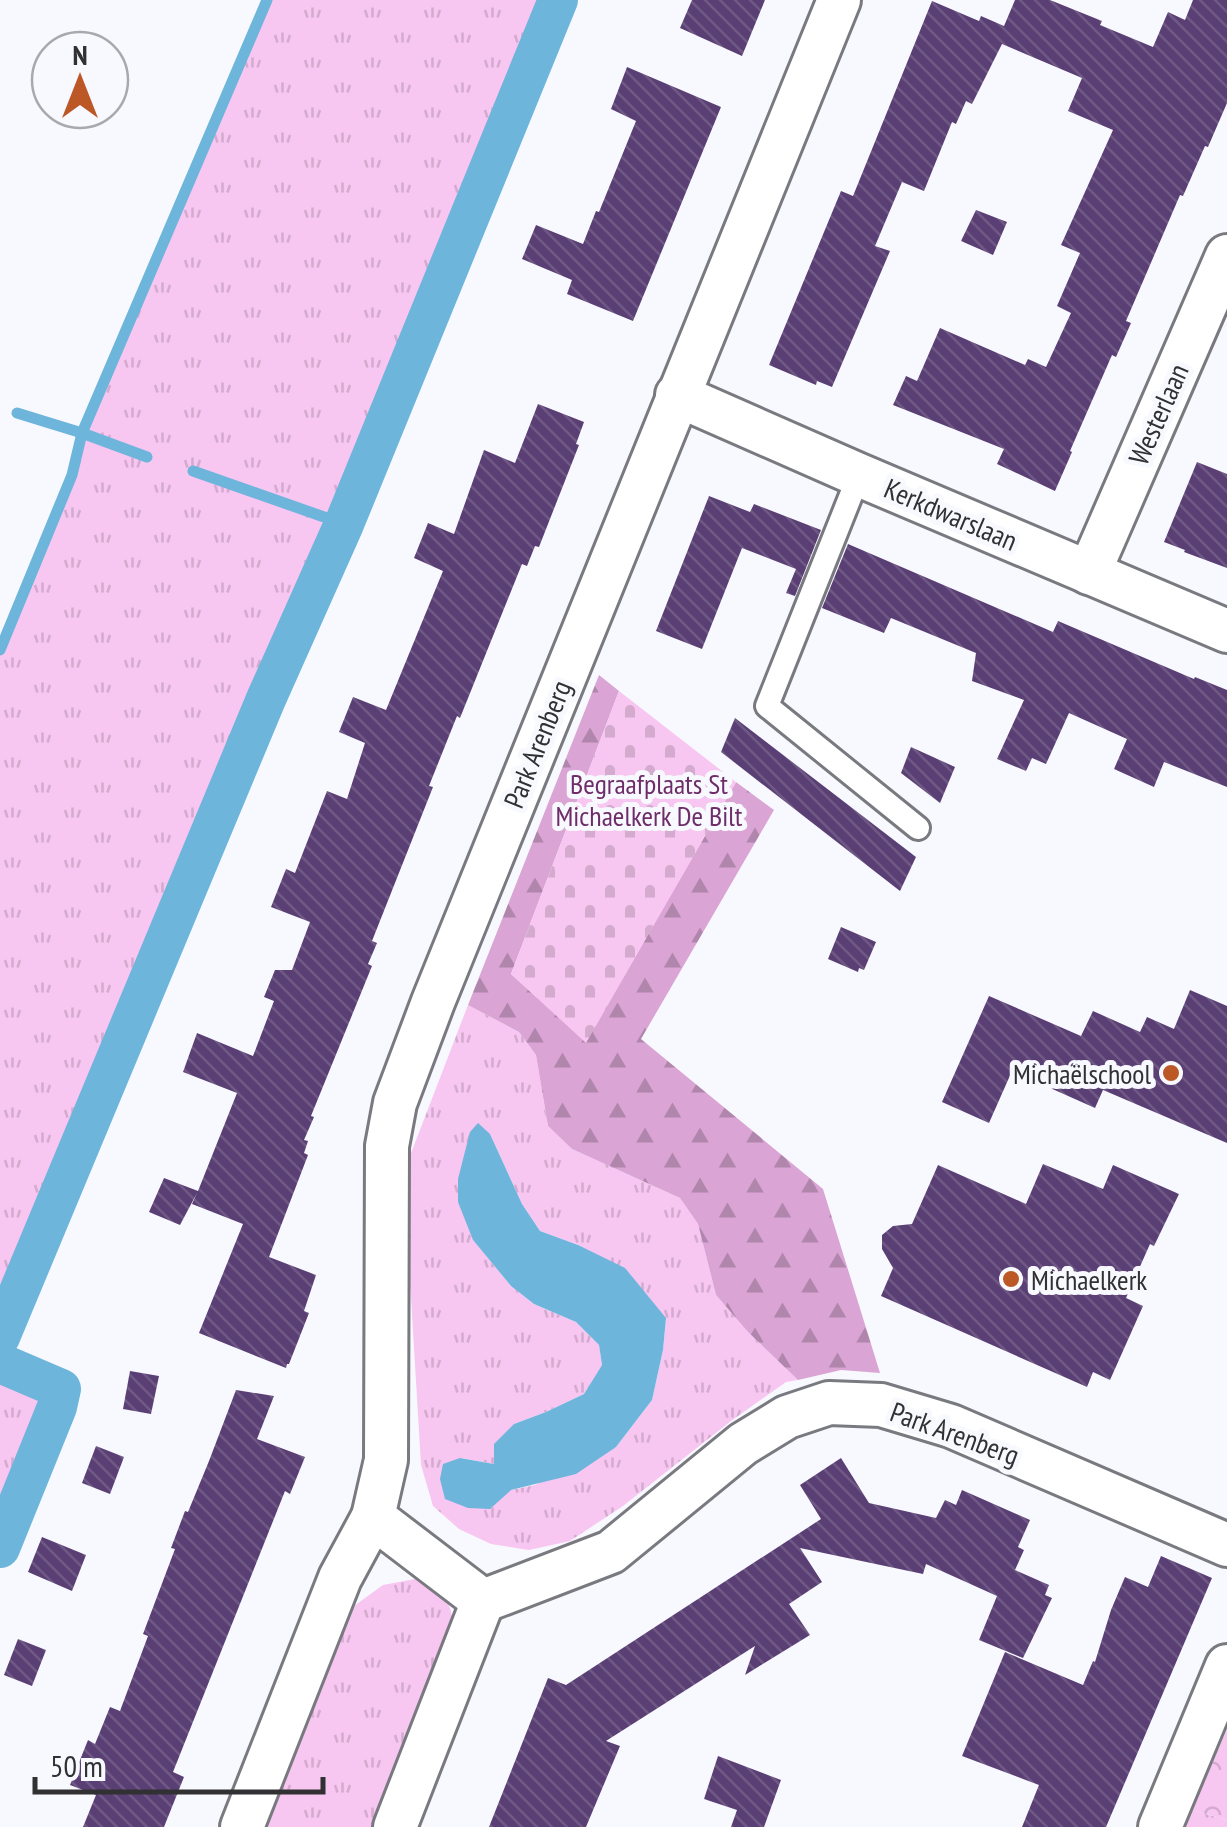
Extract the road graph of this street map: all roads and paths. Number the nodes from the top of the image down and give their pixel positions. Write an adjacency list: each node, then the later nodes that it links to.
1 (839, 0): 3 (street, Park Arenberg)
2 (1227, 256): 5 (street, Westerlaan)
3 (677, 395): 4 (street, Kerkdwarslaan); 8 (street, Park Arenberg)
4 (859, 475): 5 (street, Kerkdwarslaan); 7 (lane)
5 (1089, 572): 6 (street, Kerkdwarslaan)
6 (1227, 630)
7 (918, 828)
8 (374, 1517): 10 (street); 12 (street, Park Arenberg)
9 (1227, 1546): 10 (street, Park Arenberg)
10 (483, 1601): 13 (street)
11 (1227, 1666): 14 (street)
12 (242, 1827)
13 (394, 1827)
14 (1160, 1827)

